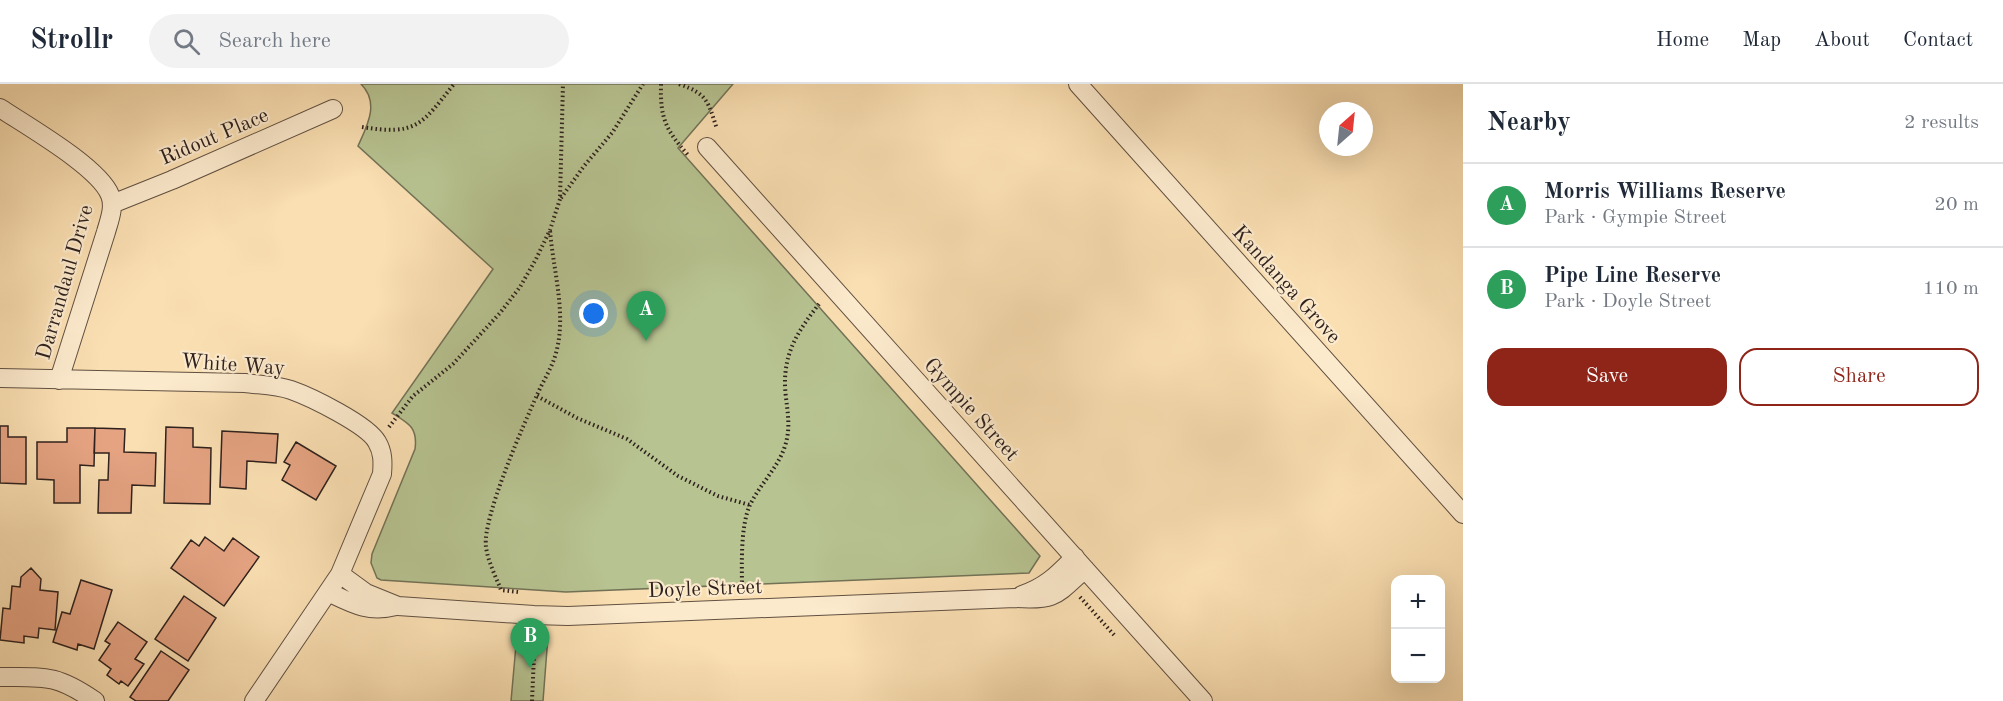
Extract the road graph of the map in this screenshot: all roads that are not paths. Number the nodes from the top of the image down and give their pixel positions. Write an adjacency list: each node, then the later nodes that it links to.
1 (1078, 84): 8 (street, Kandanga Grove)
2 (0, 108): 5 (street, Darrandaul Drive)
3 (333, 109): 5 (street, Ridout Place)
4 (707, 147): 9 (street, Gympie Street)
5 (112, 204): 7 (street, Darrandaul Drive)
6 (0, 378): 7 (street, White Way)
7 (59, 380): 10 (street, White Way)
8 (1463, 514)
9 (1080, 563): 12 (street, Doyle Street); 16 (street, Gympie Street)
10 (340, 574): 11 (street); 12 (street, Doyle Street)
11 (328, 592): 12 (street, Doyle Street); 15 (street)
12 (398, 606)
13 (0, 677): 14 (street)
14 (95, 701)
15 (254, 701)
16 (1203, 701)

